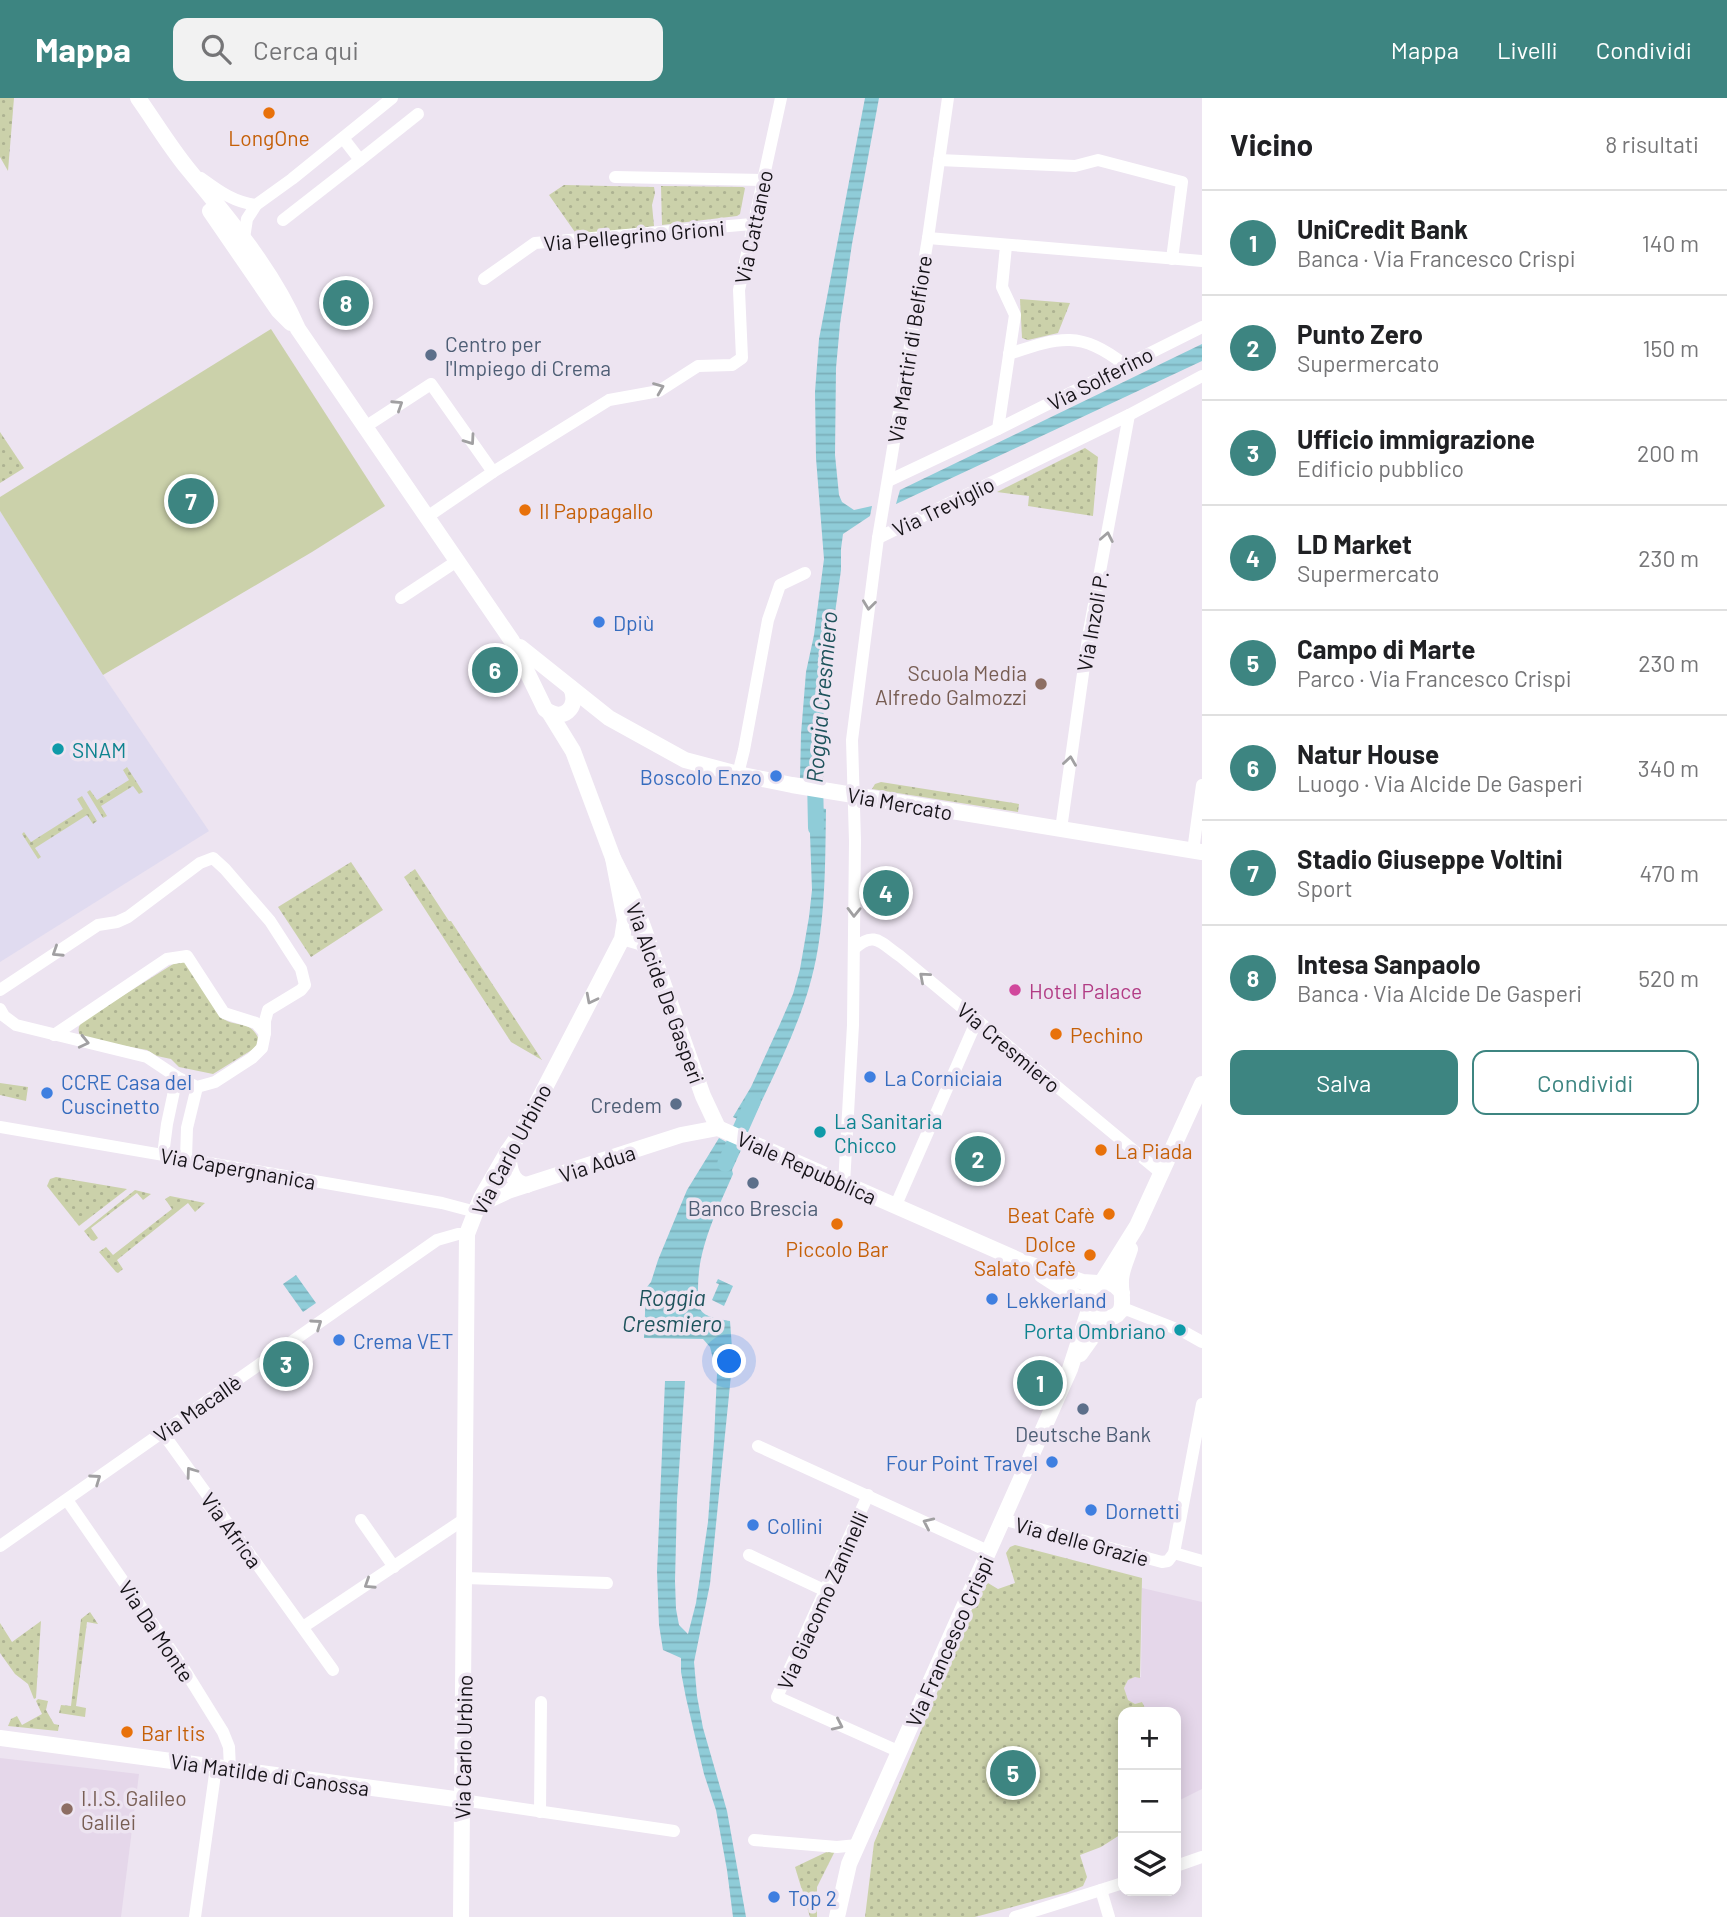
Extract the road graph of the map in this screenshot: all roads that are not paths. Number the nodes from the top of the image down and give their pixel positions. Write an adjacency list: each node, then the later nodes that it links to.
1 (138, 98): 9 (street, Via Alcide De Gasperi)
2 (392, 98): 6 (street)
3 (781, 98): 11 (street, Via Cattaneo)
4 (948, 98): 8 (street, Via Martiri di Belfiore)
5 (418, 114): 7 (street)
6 (343, 138): 7 (street); 12 (street)
7 (360, 160): 13 (street)
8 (939, 160): 16 (street, Via Martiri di Belfiore); 18 (street)
9 (187, 168): 12 (street); 15 (street, Via Alcide De Gasperi); 22 (street, Via Alcide De Gasperi)
10 (615, 177): 11 (street)
11 (763, 180): 14 (street, Via Cattaneo)
12 (256, 205): 15 (street)
13 (283, 220)
14 (752, 224): 20 (street, Via Pellegrino Grioni); 29 (street, Via Cattaneo, one-way to 14)
15 (244, 238): 22 (street, Via Alcide De Gasperi)
16 (928, 238): 17 (street); 30 (street, Via Martiri di Belfiore)
17 (1006, 246): 18 (street); 23 (street)
18 (1172, 259): 19 (street)
19 (1202, 261)
20 (484, 279)
21 (1202, 327): 24 (street, Via Solferino)
22 (298, 329): 27 (street, Via Alcide De Gasperi)
23 (1009, 354): 24 (street); 28 (street)
24 (1125, 365): 28 (street, Via Solferino)
25 (1201, 379): 26 (street, Via Treviglio)
26 (1129, 415): 32 (street, Via Treviglio); 45 (street, Via Inzoli P., one-way to 26)
27 (365, 427): 29 (street, one-way to 29); 31 (street, Via Alcide De Gasperi)
28 (998, 429): 30 (street, Via Solferino)
29 (493, 472): 31 (street)
30 (888, 481): 32 (street, Via Martiri di Belfiore)
31 (427, 517): 33 (street, Via Alcide De Gasperi)
32 (878, 538): 44 (street, Via Treviglio, one-way to 44)
33 (457, 561): 35 (street); 36 (street, Via Alcide De Gasperi)
34 (805, 573): 42 (street)
35 (401, 598)
36 (512, 641): 37 (street, Via Alcide De Gasperi); 38 (street, Via Alcide De Gasperi)
37 (567, 685): 38 (street); 39 (street); 40 (street, Via Mercato)
38 (545, 705): 39 (street); 41 (street, Via Alcide De Gasperi)
39 (569, 711): 40 (street, Via Mercato); 41 (street, Via Alcide De Gasperi)
40 (609, 718): 42 (street, Via Mercato)
41 (573, 751): 47 (street, Via Alcide De Gasperi)
42 (738, 774): 44 (street, Via Mercato)
43 (1202, 785): 46 (street)
44 (846, 793): 45 (street, Via Mercato); 49 (street, Via Treviglio, one-way to 49)
45 (1061, 829): 46 (street, Via Mercato)
46 (1197, 851)
47 (613, 858): 48 (street, Via Alcide De Gasperi); 50 (street, Via Alcide De Gasperi)
48 (622, 939): 50 (street); 63 (street, Via Carlo Urbino, one-way to 63)
49 (854, 949): 53 (street, Via Cresmiero, one-way to 49); 67 (street, Via Treviglio)
50 (651, 953): 59 (street, Via Alcide De Gasperi)
51 (0, 990): 54 (street, one-way to 51)
52 (0, 1009): 55 (street)
53 (976, 1020): 66 (street, Via Cresmiero); 69 (street, Viale Repubblica)
54 (265, 1034): 55 (street); 58 (street)
55 (54, 1035): 56 (street, one-way to 56)
56 (177, 1077): 58 (street); 64 (street)
57 (1202, 1084): 66 (street)
58 (197, 1087): 65 (street)
59 (703, 1096): 61 (street, Via Alcide De Gasperi); 62 (street)
60 (0, 1127): 64 (street, Via Capergnanica)
61 (718, 1128): 62 (street, Via Adua); 67 (street, Viale Repubblica)
62 (681, 1135): 68 (street, Via Adua)
63 (508, 1151): 68 (street); 70 (street, Via Carlo Urbino)
64 (163, 1154): 65 (street, Via Capergnanica)
65 (186, 1158): 70 (street, Via Capergnanica)
66 (1161, 1173): 71 (street)
67 (844, 1184): 69 (street, Viale Repubblica)
68 (527, 1185): 70 (street, Via Adua)
69 (895, 1207): 73 (street, Viale Repubblica)
70 (477, 1209): 72 (street, Via Carlo Urbino)
71 (1137, 1226): 74 (street); 75 (street)
72 (467, 1234): 82 (street, Via Macallè, one-way to 72); 86 (street, Via Carlo Urbino)
73 (1023, 1262): 74 (street, Viale Repubblica); 76 (street, Viale Repubblica)
74 (1099, 1283): 75 (street); 76 (street)
75 (1122, 1293): 77 (street)
76 (1088, 1307): 78 (street); 80 (street)
77 (1120, 1311): 78 (street); 79 (street)
78 (1105, 1319): 80 (street)
79 (1202, 1342)
80 (1070, 1369): 87 (street, Via Francesco Crispi)
81 (1202, 1404): 91 (street, Via delle Grazie)
82 (162, 1432): 85 (street, Via Macallè, one-way to 82); 98 (street, Via Africa, one-way to 82)
83 (758, 1446): 84 (street)
84 (868, 1495): 90 (street, one-way to 84); 97 (street, Via Giacomo Zaninelli)
85 (67, 1500): 89 (street, Via Macallè); 103 (street, Via Da Monte)
86 (466, 1518): 94 (street); 95 (street, Via Carlo Urbino)
87 (1002, 1519): 90 (street, Via Francesco Crispi); 91 (street, Via delle Grazie)
88 (361, 1520): 94 (street)
89 (0, 1546)
90 (988, 1551): 102 (street, Via Francesco Crispi)
91 (1174, 1553): 93 (street)
92 (749, 1555): 97 (street)
93 (1202, 1561)
94 (394, 1567): 98 (street, one-way to 98)
95 (465, 1578): 96 (street); 104 (street, Via Carlo Urbino)
96 (607, 1583)
97 (826, 1591): 102 (street, Via Giacomo Zaninelli, one-way to 102)
98 (303, 1627): 99 (street, Via Africa)
99 (333, 1670)
100 (541, 1702): 105 (street)
101 (0, 1738): 103 (street, Via Matilde di Canossa)
102 (900, 1752): 108 (street, Via Francesco Crispi)
103 (223, 1768): 104 (street, Via Matilde di Canossa); 113 (street, Via Da Monte)
104 (462, 1800): 105 (street, Via Matilde di Canossa); 114 (street, Via Carlo Urbino)
105 (540, 1812): 106 (street, Via Matilde di Canossa)
106 (674, 1831)
107 (754, 1840): 108 (street)
108 (857, 1845): 115 (street, Via Francesco Crispi)
109 (1202, 1857): 110 (street)
110 (1181, 1864)
111 (1118, 1885): 112 (street)
112 (1101, 1890): 116 (street); 117 (street)
113 (195, 1917)
114 (461, 1917)
115 (837, 1917)
116 (1015, 1917)
117 (1110, 1917)

